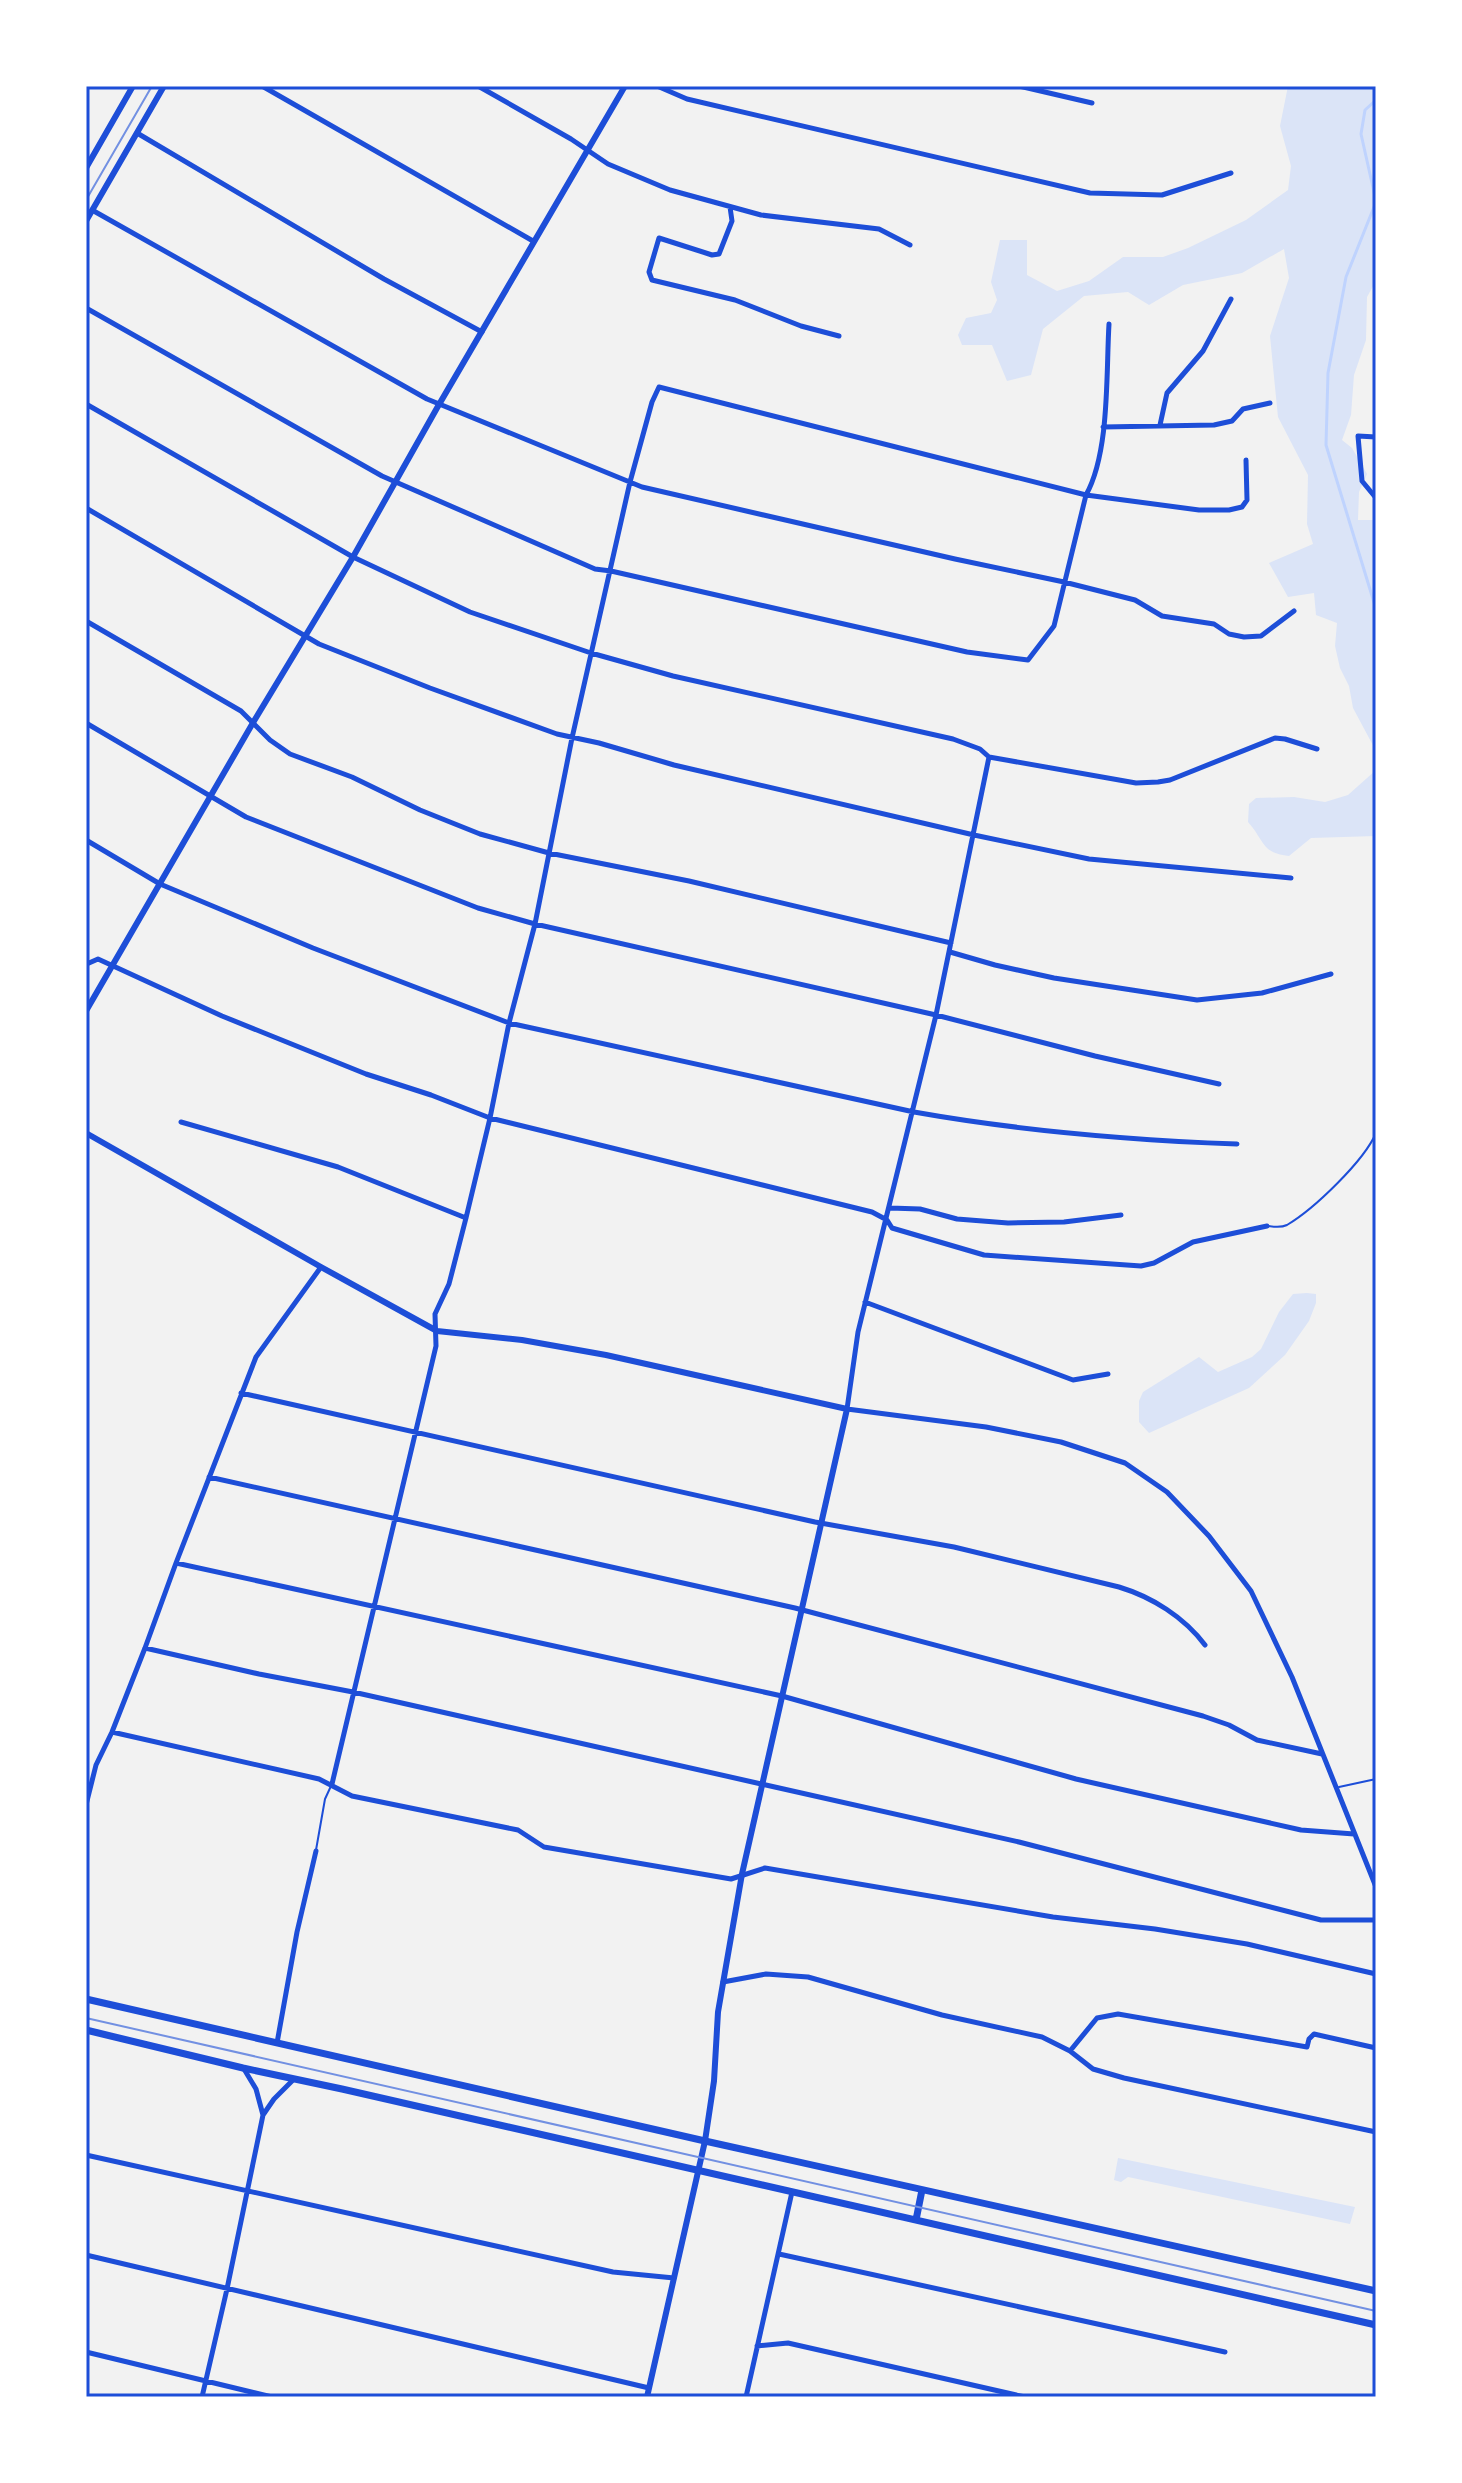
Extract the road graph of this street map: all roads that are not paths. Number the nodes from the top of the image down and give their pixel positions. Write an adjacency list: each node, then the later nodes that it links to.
1 (133, 86): 11 (street)
2 (164, 86): 9 (street)
3 (262, 86): 16 (street)
4 (478, 86): 10 (street)
5 (625, 86): 10 (street)
6 (657, 86): 12 (street)
7 (1019, 86): 8 (street)
8 (1092, 103)
9 (137, 133): 14 (street); 21 (street)
10 (588, 150): 13 (street); 16 (street)
11 (86, 168)
12 (1231, 173)
13 (730, 207): 17 (street); 22 (street)
14 (92, 210): 15 (street); 25 (street)
15 (86, 221)
16 (533, 241): 21 (street)
17 (910, 245)
18 (1231, 299): 26 (street)
19 (86, 308): 31 (street)
20 (1109, 324): 27 (street)
21 (482, 332): 25 (street)
22 (839, 336)
23 (1270, 403): 26 (street)
24 (86, 404): 35 (street)
25 (439, 404): 30 (street); 31 (street)
26 (1160, 425): 27 (street)
27 (1103, 427): 32 (street)
28 (1376, 437): 33 (street)
29 (1246, 460): 32 (street)
30 (630, 482): 32 (street); 36 (street); 37 (street)
31 (395, 483): 35 (street); 36 (street)
32 (1086, 495): 37 (street)
33 (1376, 498)
34 (86, 508): 40 (street)
35 (353, 557): 40 (street); 41 (street)
36 (611, 571): 37 (street); 41 (street)
37 (1064, 582): 38 (street)
38 (1294, 611)
39 (86, 621): 42 (street)
40 (306, 637): 42 (street); 44 (street)
41 (591, 653): 44 (street); 46 (street)
42 (254, 721): 47 (street); 50 (street)
43 (86, 723): 47 (street)
44 (572, 738): 48 (street); 50 (street)
45 (1317, 749): 46 (street)
46 (989, 757): 48 (street)
47 (211, 798): 52 (street); 53 (street)
48 (974, 835): 51 (street); 54 (street)
49 (86, 840): 52 (street)
50 (549, 853): 53 (street); 54 (street)
51 (1291, 878)
52 (160, 884): 57 (street); 61 (street)
53 (535, 924): 60 (street); 61 (street)
54 (951, 943): 55 (street)
55 (950, 952): 58 (street); 60 (street)
56 (86, 961): 57 (street)
57 (113, 967): 59 (street); 64 (street)
58 (1331, 974)
59 (86, 1011)
60 (936, 1015): 62 (street); 63 (street)
61 (509, 1023): 63 (street); 64 (street)
62 (1219, 1084)
63 (914, 1112): 68 (street); 69 (street)
64 (490, 1118): 71 (street); 72 (street)
65 (181, 1122): 71 (street)
66 (86, 1133): 74 (street)
67 (1376, 1133): 73 (lane)
68 (1237, 1144)
69 (890, 1208): 70 (street); 72 (street)
70 (1121, 1215)
71 (466, 1218): 76 (street)
72 (887, 1220): 73 (street); 75 (street)
73 (1267, 1226)
74 (321, 1267): 76 (street); 78 (street)
75 (865, 1302): 77 (street); 79 (street)
76 (437, 1331): 79 (street); 80 (street)
77 (1108, 1374)
78 (241, 1393): 80 (street); 81 (street)
79 (847, 1409): 83 (street); 92 (street)
80 (416, 1432): 82 (street); 83 (street)
81 (209, 1477): 82 (street); 84 (street)
82 (395, 1517): 85 (street); 86 (street)
83 (821, 1521): 86 (street); 87 (street)
84 (176, 1563): 85 (street); 88 (street)
85 (375, 1606): 89 (street); 90 (street)
86 (801, 1611): 90 (street); 92 (street)
87 (1205, 1645)
88 (145, 1648): 89 (street); 91 (street)
89 (353, 1692): 94 (street); 95 (street)
90 (782, 1696): 95 (street); 98 (street)
91 (112, 1732): 94 (street); 97 (street)
92 (1323, 1754): 96 (street)
93 (1376, 1779): 96 (lane)
94 (332, 1784): 99 (lane); 100 (street)
95 (762, 1784): 100 (street); 102 (street)
96 (1338, 1788): 98 (street)
97 (86, 1805)
98 (1354, 1834): 101 (street)
99 (316, 1851): 107 (street)
100 (742, 1874): 103 (street); 104 (street)
101 (1376, 1887)
102 (1376, 1920)
103 (1376, 1974)
104 (723, 1982): 109 (street); 114 (street)
105 (86, 1999): 107 (main road)
106 (86, 2030): 110 (main road)
107 (277, 2043): 114 (main road)
108 (1376, 2048): 109 (street)
109 (1070, 2051): 113 (street)
110 (243, 2068): 111 (main road); 112 (street)
111 (294, 2079): 112 (street); 116 (main road)
112 (263, 2115): 119 (street)
113 (1376, 2132)
114 (705, 2141): 116 (street); 117 (main road)
115 (86, 2155): 119 (street)
116 (699, 2171): 118 (main road); 123 (street)
117 (922, 2190): 120 (main road); 125 (main road)
118 (792, 2192): 120 (main road); 121 (street)
119 (248, 2193): 123 (street); 124 (street)
120 (916, 2220): 126 (main road)
121 (779, 2254): 127 (street); 129 (street)
122 (86, 2255): 124 (street)
123 (674, 2278): 131 (street)
124 (227, 2289): 130 (street); 131 (street)
125 (1376, 2291)
126 (1376, 2325)
127 (757, 2346): 135 (street); 136 (street)
128 (86, 2352): 130 (street)
129 (1225, 2352)
130 (205, 2382): 132 (street); 133 (street)
131 (649, 2388): 134 (street)
132 (202, 2397)
133 (272, 2397)
134 (647, 2397)
135 (746, 2397)
136 (1025, 2397)

